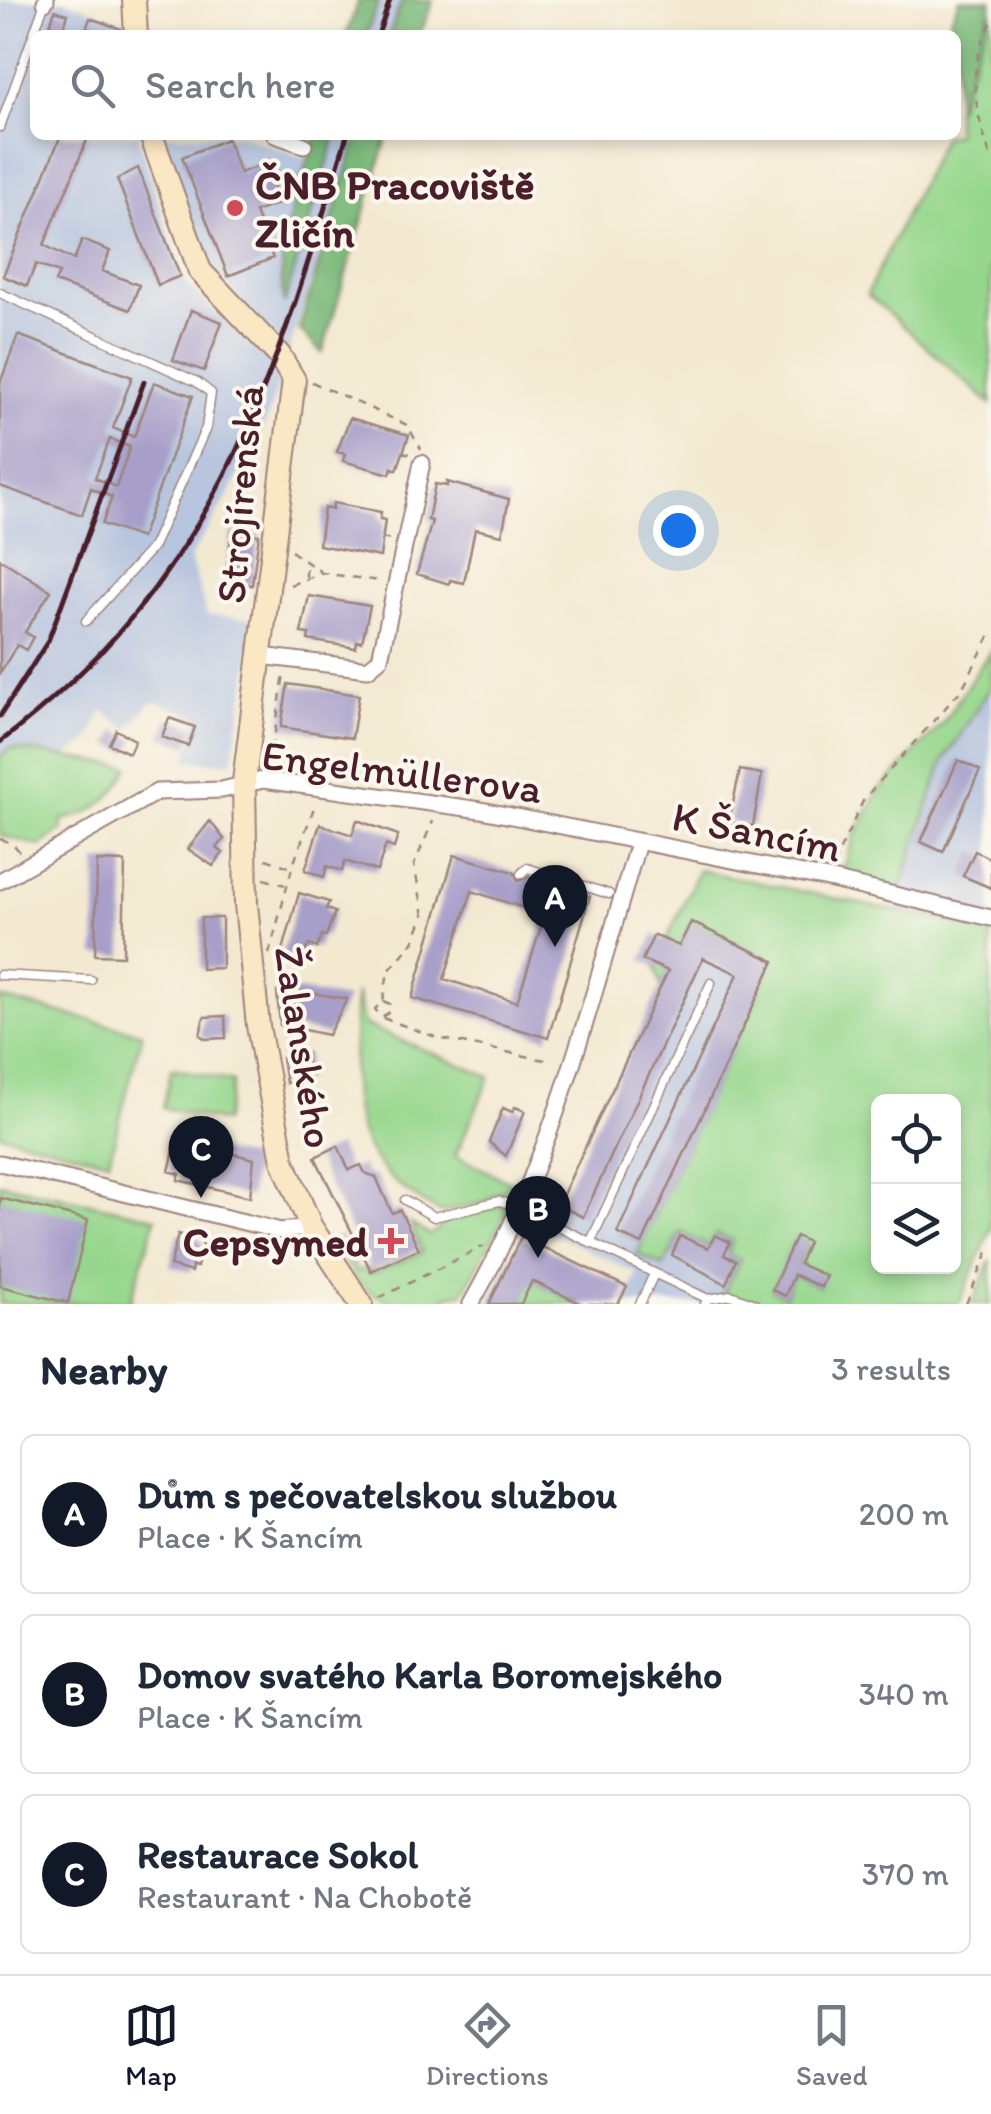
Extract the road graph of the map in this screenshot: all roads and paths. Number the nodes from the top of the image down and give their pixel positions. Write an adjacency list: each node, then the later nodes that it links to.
1 (134, 0): 5 (street)
2 (46, 1): 4 (lane)
3 (991, 23): 13 (path)
4 (36, 30)
5 (136, 30)
6 (30, 45): 8 (lane)
7 (0, 97): 8 (lane)
8 (10, 101): 9 (lane)
9 (0, 127)
10 (152, 140): 25 (street, Strojírenská)
11 (291, 140): 12 (street)
12 (304, 144)
13 (991, 158)
14 (0, 293): 23 (lane)
15 (316, 382): 16 (path)
16 (422, 457): 21 (street)
17 (285, 548): 18 (path)
18 (306, 560): 19 (path); 20 (path)
19 (322, 573): 20 (path); 21 (path)
20 (304, 579): 22 (path)
21 (395, 584): 25 (street)
22 (280, 586)
23 (86, 621)
24 (991, 633): 37 (path)
25 (261, 656): 27 (street, Strojírenská)
26 (285, 665): 27 (path)
27 (254, 777): 31 (street, Engelmüllerova); 33 (street, Engelmüllerova); 52 (street, Žalanského)
28 (318, 796): 34 (path)
29 (433, 821): 46 (path)
30 (0, 839): 33 (path)
31 (638, 843): 37 (street, K Šancím); 51 (street, K Šancím)
32 (255, 856): 34 (path)
33 (33, 862): 38 (street, Engelmüllerova)
34 (292, 868): 39 (path)
35 (521, 874): 40 (lane)
36 (256, 876): 39 (path)
37 (828, 878): 41 (street, K Šancím)
38 (0, 881)
39 (286, 886): 42 (path)
40 (609, 894)
41 (991, 918)
42 (259, 953)
43 (0, 975): 44 (lane)
44 (90, 980)
45 (711, 983): 54 (lane)
46 (383, 1001): 47 (path); 47 (path)
47 (381, 1017): 48 (path)
48 (550, 1061)
49 (0, 1163): 52 (street)
50 (406, 1200): 51 (lane)
51 (522, 1210): 54 (lane); 59 (street, K Šancím)
52 (311, 1227): 58 (street, Žalanského)
53 (494, 1241): 58 (path)
54 (590, 1243): 56 (lane)
55 (991, 1245): 62 (path)
56 (654, 1274): 57 (lane); 60 (lane)
57 (706, 1301): 61 (lane)
58 (368, 1302)
59 (471, 1304)
60 (640, 1304)
61 (755, 1304)
62 (966, 1304)

